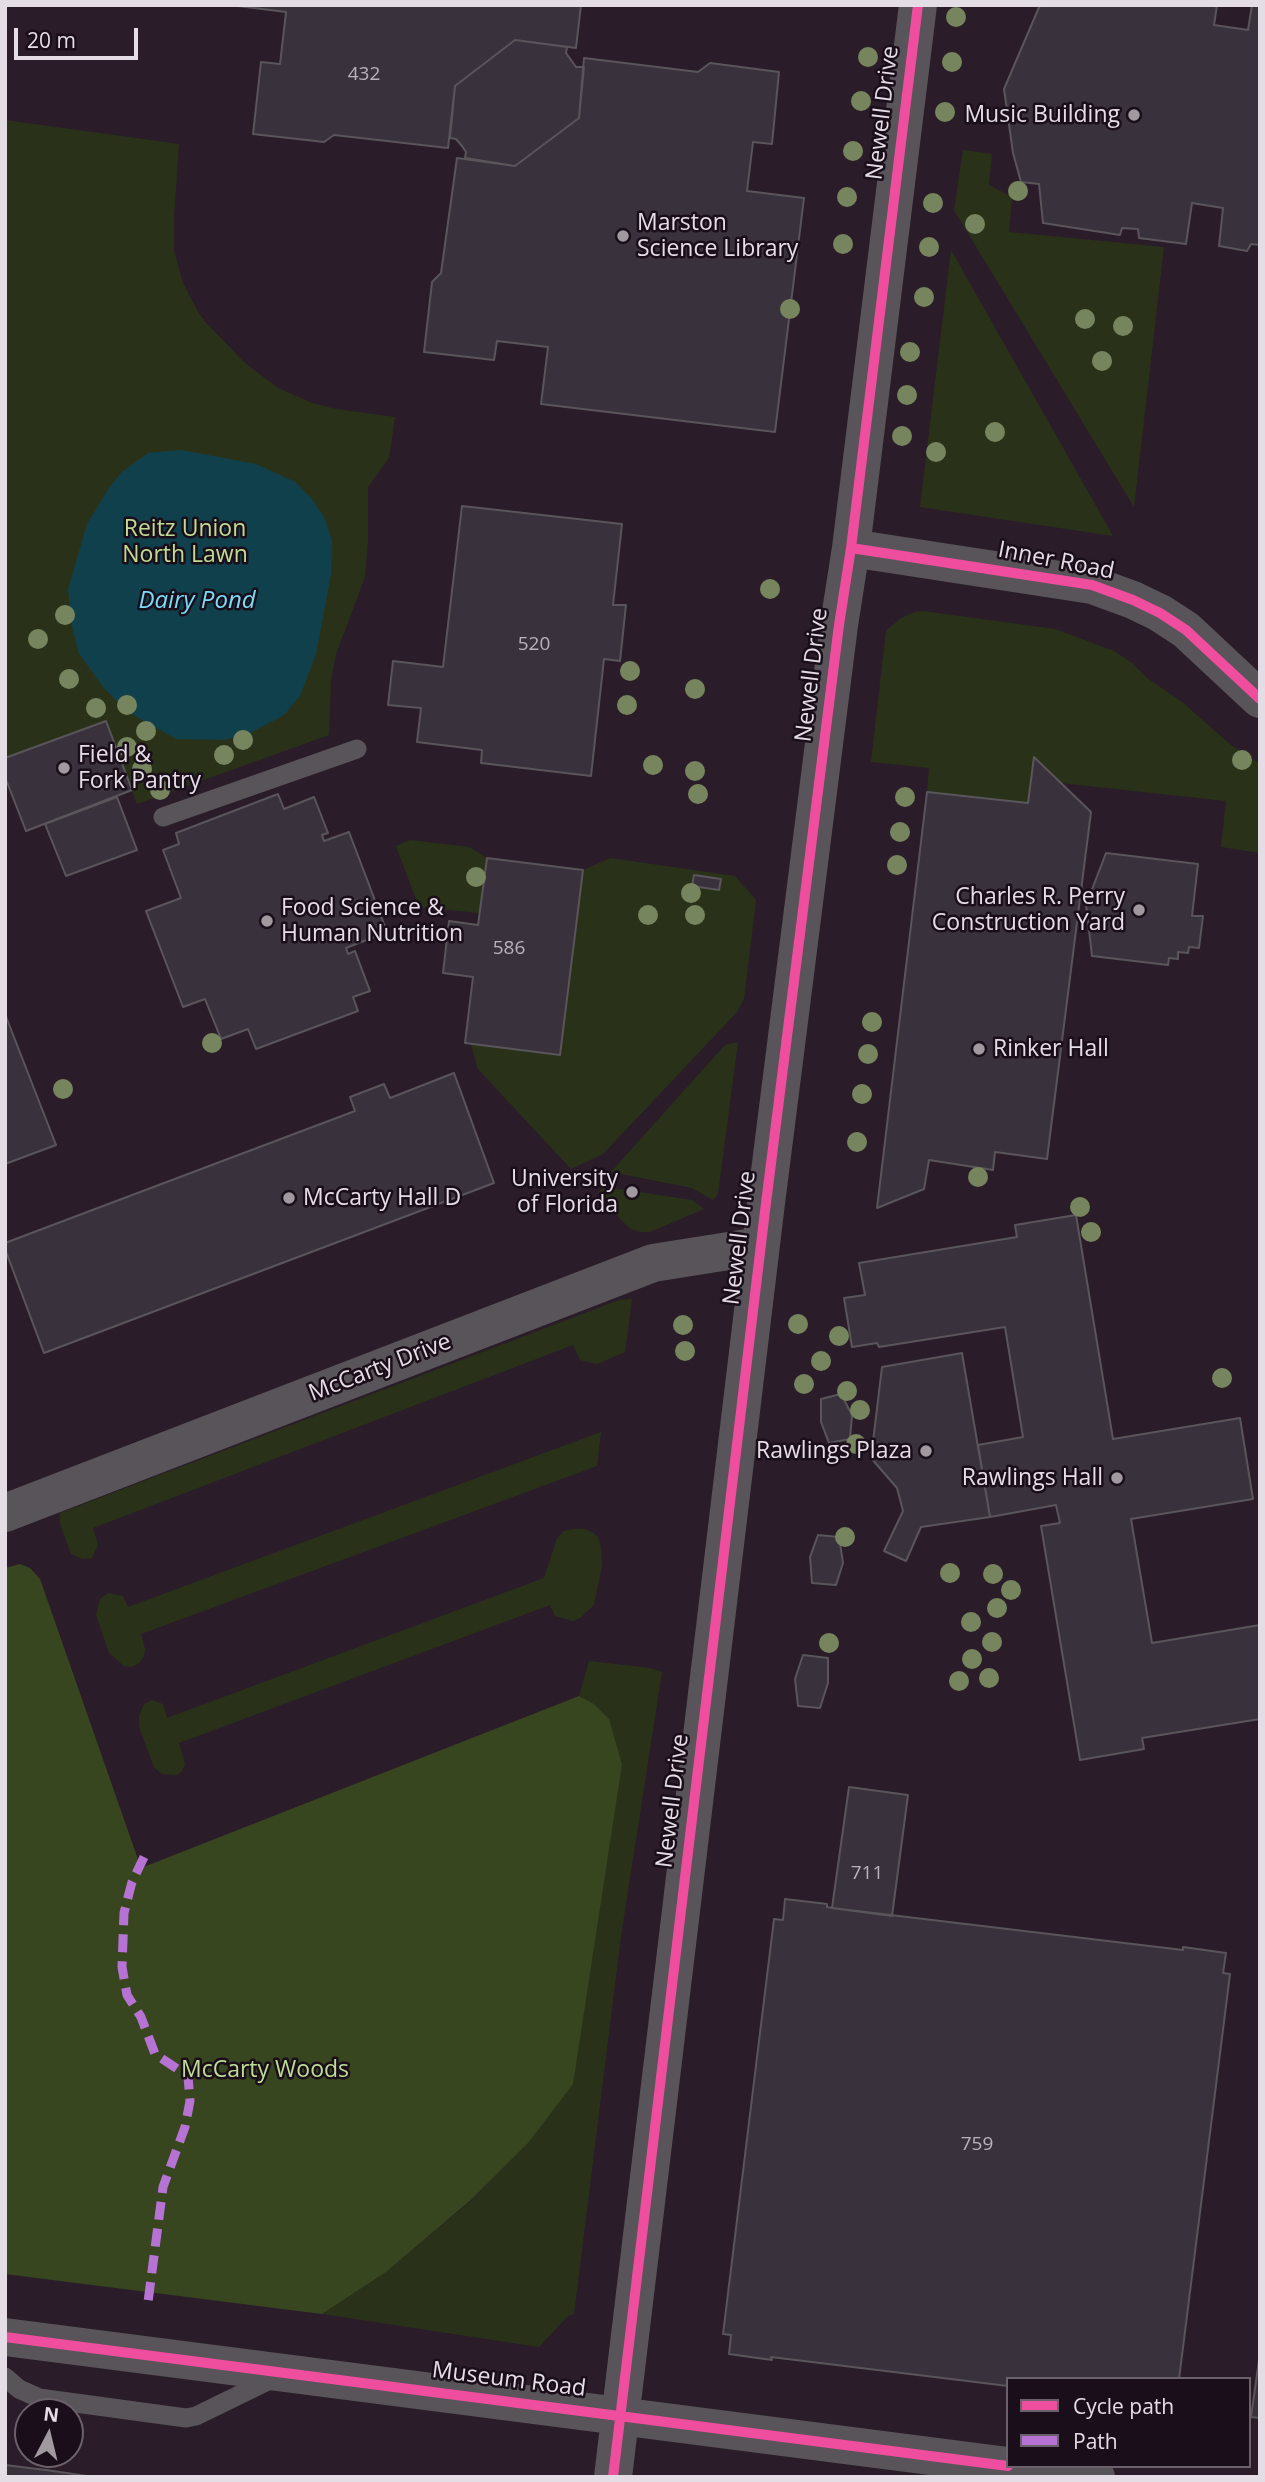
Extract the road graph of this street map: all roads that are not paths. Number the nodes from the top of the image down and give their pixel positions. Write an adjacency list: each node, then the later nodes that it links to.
1 (918, 5): 2 (street, Newell Drive)
2 (851, 548): 3 (street, Inner Road); 6 (street, Newell Drive)
3 (1260, 699)
4 (358, 749): 5 (lane)
5 (163, 817)
6 (760, 1246): 7 (street, McCarty Drive); 11 (street, Newell Drive)
7 (5, 1513)
8 (5, 2337): 9 (street, Museum Road)
9 (287, 2373): 10 (lane); 11 (street, Museum Road)
10 (5, 2377)
11 (619, 2415): 12 (street, Museum Road); 14 (street, Newell Drive)
12 (1006, 2466)
13 (1028, 2468): 15 (street)
14 (613, 2477)
15 (1096, 2477)

